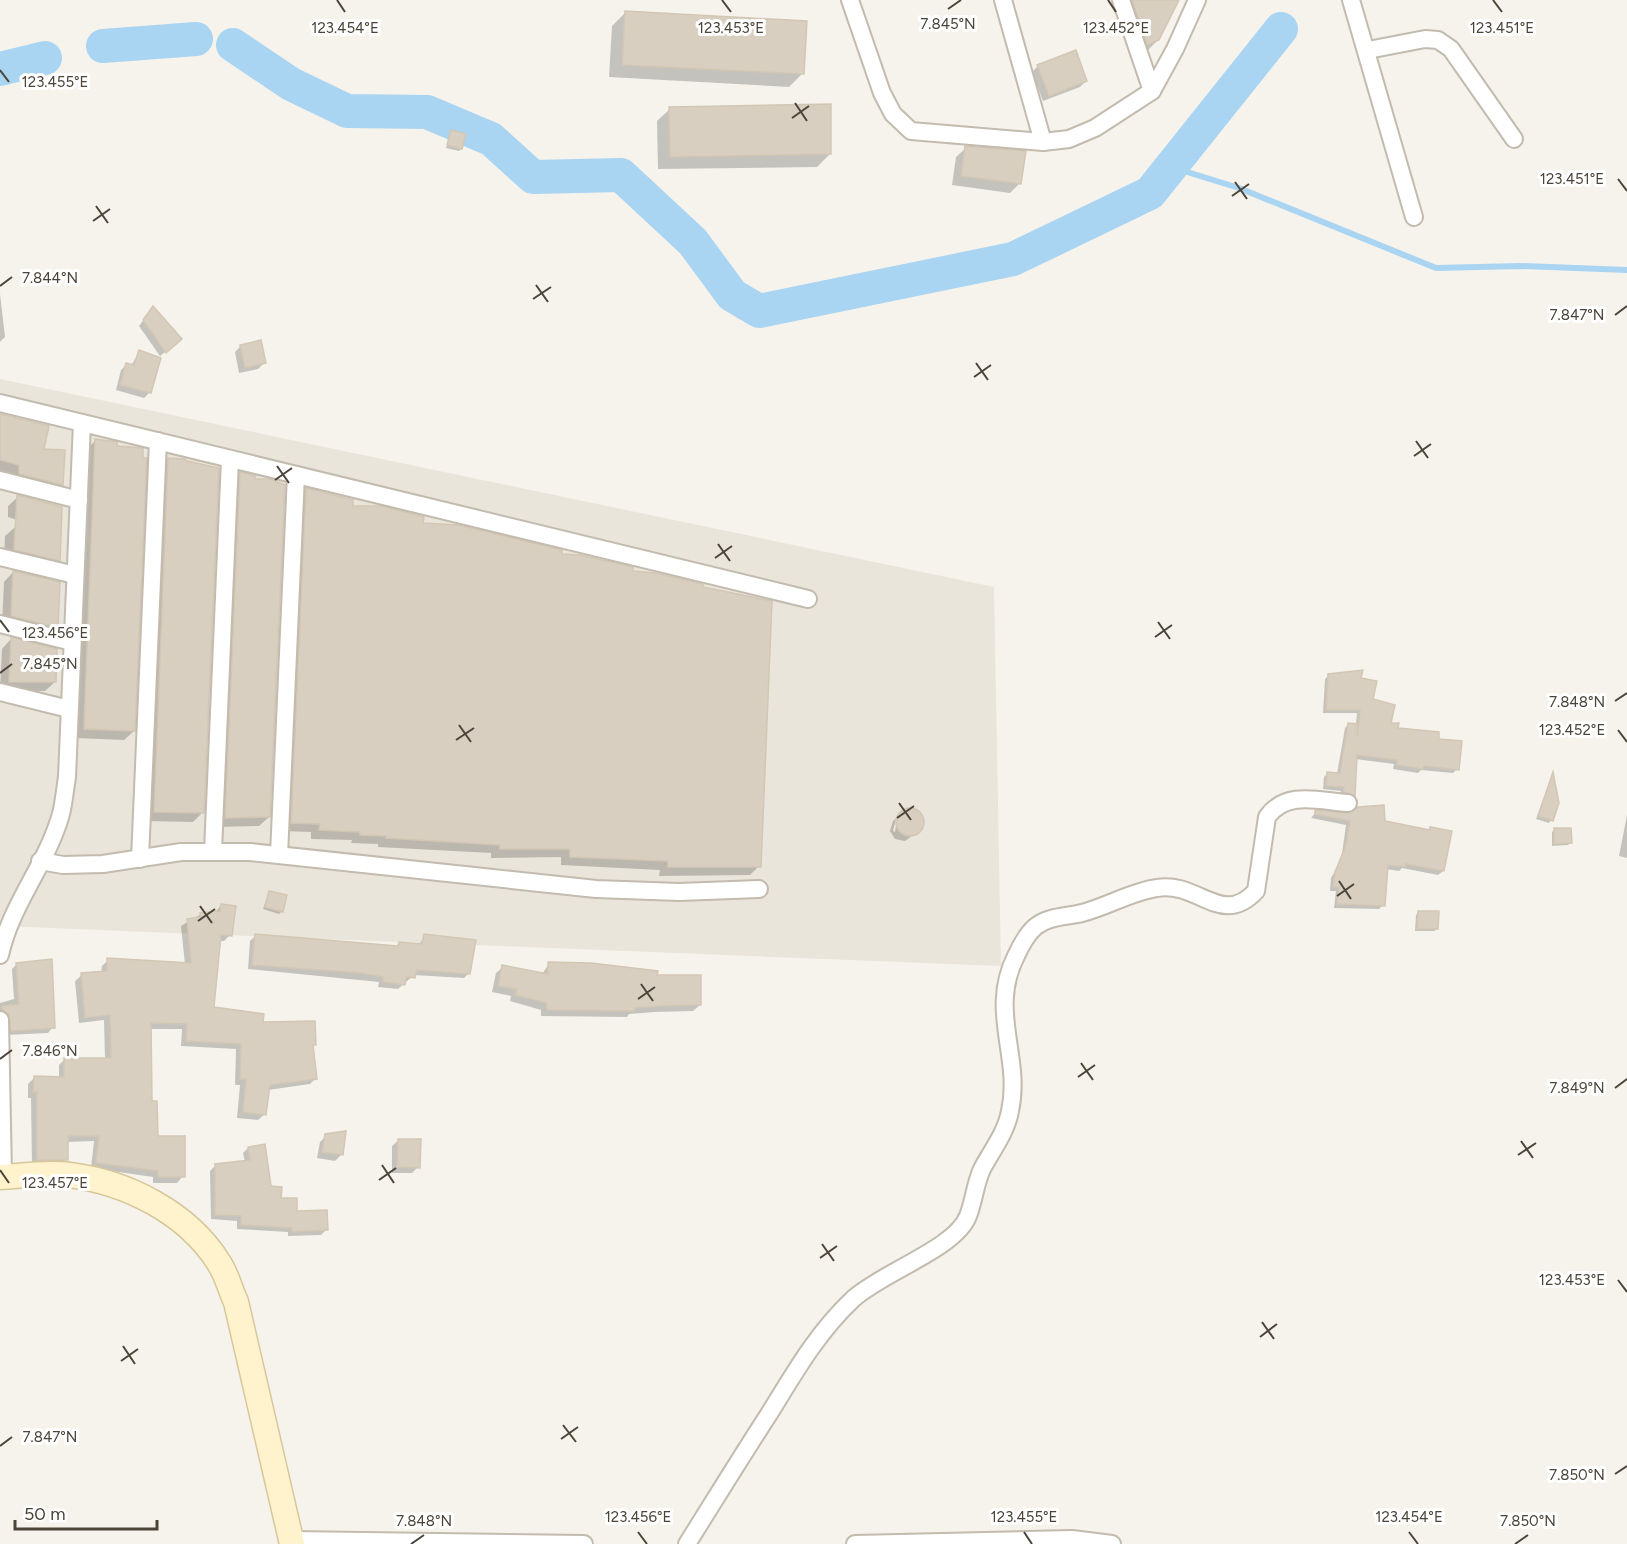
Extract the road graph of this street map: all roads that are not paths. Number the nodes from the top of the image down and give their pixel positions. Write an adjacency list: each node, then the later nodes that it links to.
1 (850, 0): 9 (street)
2 (1003, 0): 9 (street)
3 (1121, 0): 7 (street)
4 (1197, 0): 7 (street)
5 (1351, 0): 6 (street)
6 (1368, 50): 8 (street); 10 (street)
7 (1152, 91): 9 (street)
8 (1514, 139)
9 (1043, 142)
10 (1414, 217)
11 (0, 403): 12 (street)
12 (82, 423): 13 (street); 17 (street)
13 (158, 441): 14 (street); 28 (street)
14 (230, 459): 15 (street); 26 (street)
15 (296, 475): 20 (street); 27 (street)
16 (0, 480): 17 (street)
17 (79, 500): 19 (street)
18 (0, 557): 19 (street)
19 (75, 575): 22 (street)
20 (808, 599)
21 (0, 624): 22 (street)
22 (72, 642): 24 (street)
23 (0, 692): 24 (street)
24 (69, 709): 29 (street)
25 (1348, 804): 37 (street)
26 (213, 850): 27 (street); 28 (street)
27 (279, 855): 30 (street)
28 (140, 859): 29 (street)
29 (40, 861): 31 (street)
30 (759, 889)
31 (0, 955)
32 (0, 1020): 33 (street)
33 (2, 1177): 34 (street)
34 (292, 1542): 36 (street)
35 (906, 1543): 38 (street); 39 (street)
36 (584, 1544)
37 (687, 1544)
38 (855, 1544)
39 (1112, 1544)

